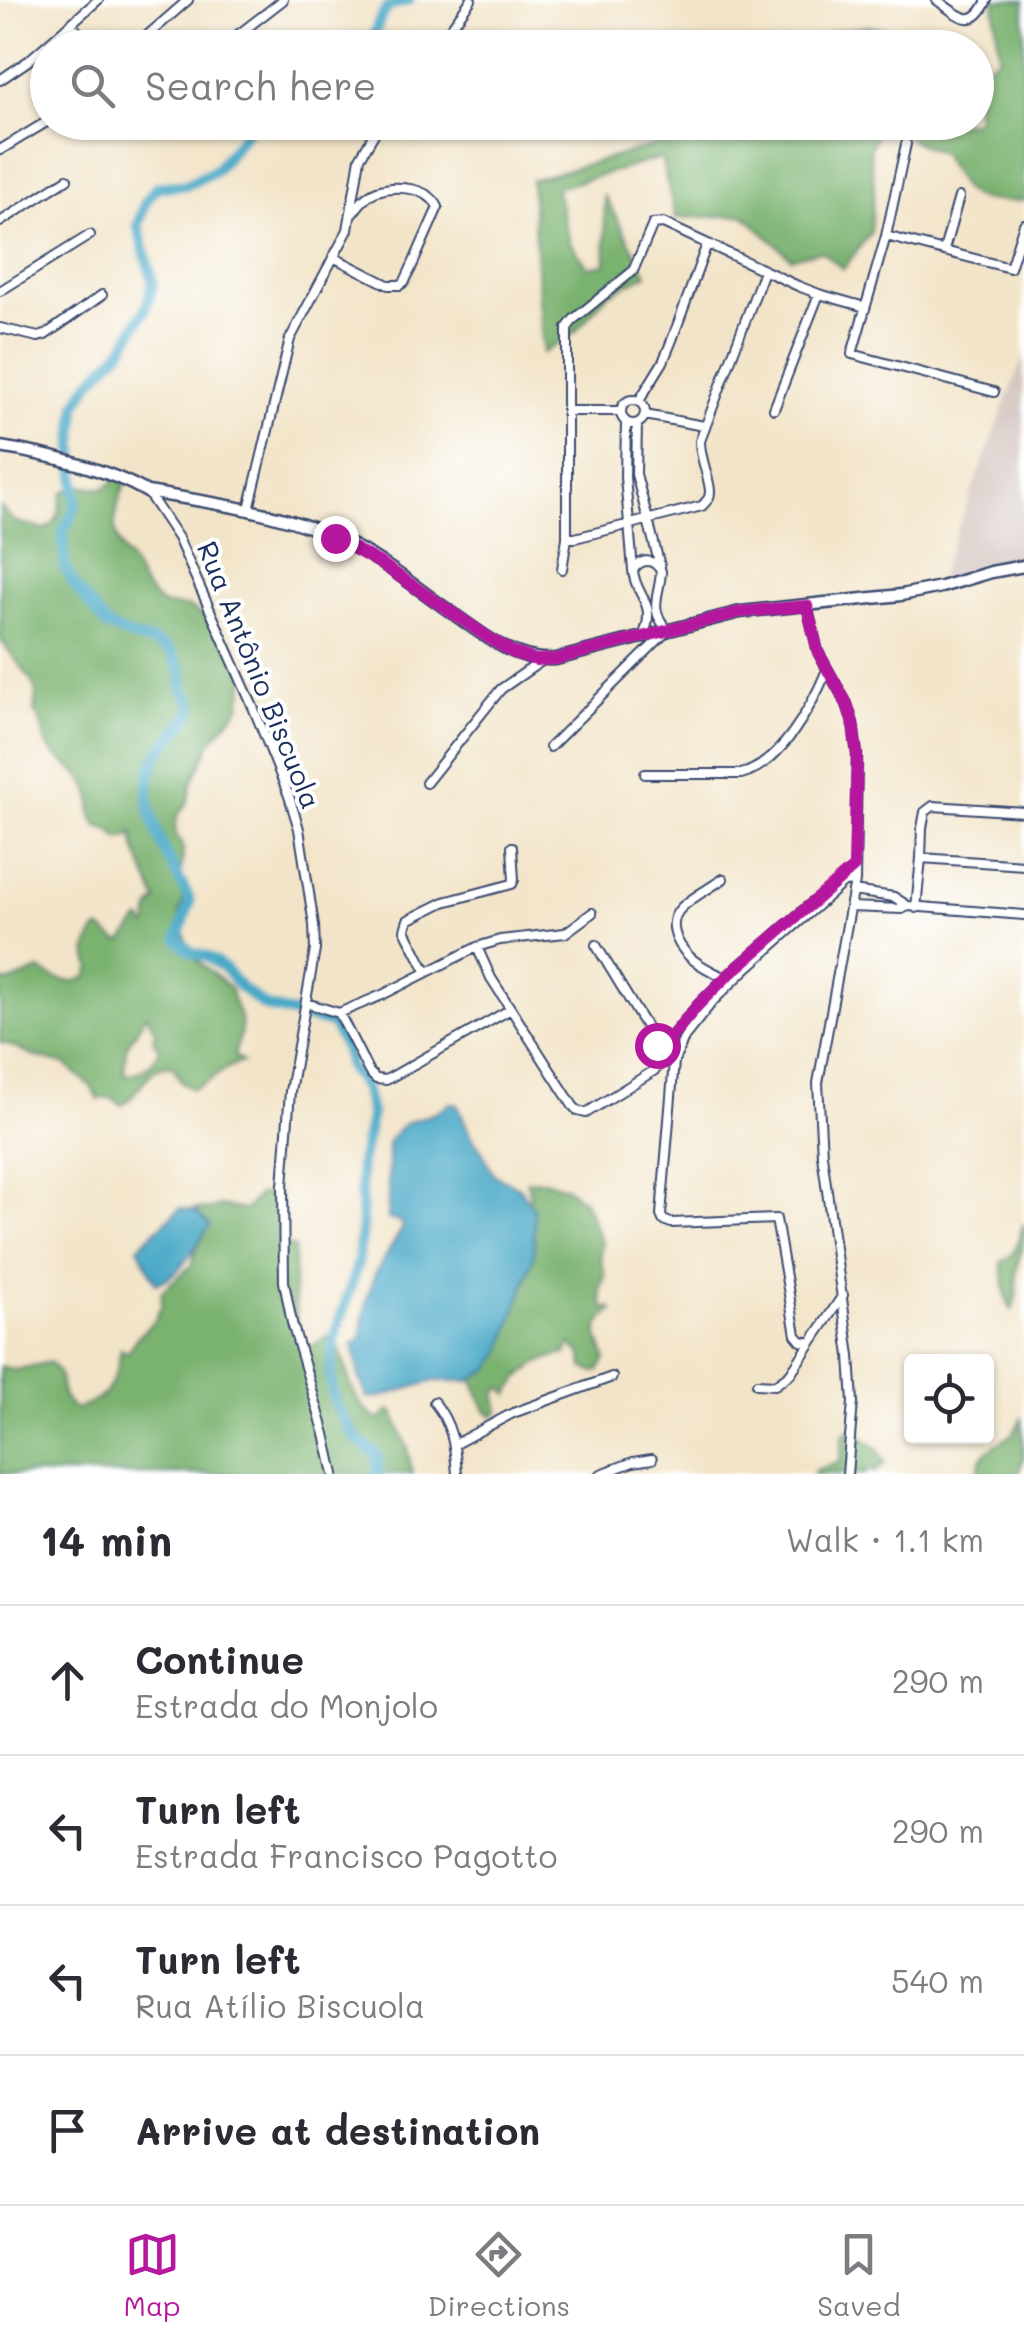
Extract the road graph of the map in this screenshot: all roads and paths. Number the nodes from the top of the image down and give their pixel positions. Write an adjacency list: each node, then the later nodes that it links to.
1 (98, 0): 7 (street)
2 (188, 0): 10 (street)
3 (282, 0): 11 (street)
4 (470, 0): 12 (street)
5 (937, 0): 6 (street)
6 (987, 0)
7 (71, 24): 8 (street); 9 (street)
8 (64, 30)
9 (76, 30)
10 (154, 30)
11 (244, 30)
12 (449, 30)
13 (30, 58): 14 (street)
14 (0, 80)
15 (30, 132): 18 (street)
16 (369, 140): 21 (street)
17 (906, 144): 25 (street)
18 (0, 150)
19 (66, 179): 22 (street)
20 (958, 197): 27 (street)
21 (352, 214): 28 (street); 28 (street)
22 (0, 222)
23 (1024, 224): 27 (street)
24 (90, 235): 30 (street)
25 (886, 236): 27 (street); 33 (street)
26 (706, 244): 29 (street); 36 (street); 39 (street)
27 (944, 250)
28 (333, 257): 46 (street)
29 (764, 271): 31 (street); 43 (street)
30 (0, 290)
31 (819, 294): 33 (street); 37 (street)
32 (102, 295): 34 (street)
33 (866, 307): 35 (street)
34 (0, 328)
35 (994, 392)
36 (640, 401): 38 (street); 40 (street)
37 (774, 409)
38 (620, 411): 39 (street); 41 (street)
39 (568, 412): 49 (street)
40 (646, 415): 42 (street); 43 (street)
41 (626, 422): 42 (street); 48 (street)
42 (637, 424): 47 (street)
43 (704, 426): 47 (street)
44 (0, 447): 45 (street)
45 (147, 492): 46 (street); 77 (street, Rua Antônio Biscuola)
46 (249, 509): 57 (street)
47 (648, 518): 48 (street); 53 (street)
48 (629, 523): 49 (street); 52 (street)
49 (567, 538): 51 (street)
50 (1024, 566): 54 (street)
51 (562, 569)
52 (633, 570): 53 (street); 56 (street)
53 (661, 570): 55 (street)
54 (807, 606): 55 (street); 58 (street)
55 (668, 630): 56 (street); 59 (street)
56 (643, 636): 57 (street)
57 (543, 660): 61 (street)
58 (827, 670): 60 (street); 66 (street)
59 (550, 746)
60 (645, 774)
61 (426, 783)
62 (1024, 812): 64 (street)
63 (512, 847): 75 (street)
64 (921, 858): 65 (street); 70 (street)
65 (1024, 865)
66 (854, 867): 68 (street); 76 (street)
67 (723, 879): 76 (street)
68 (854, 886): 69 (street); 70 (street); 82 (street)
69 (850, 907): 70 (street); 81 (street)
70 (912, 907): 72 (street)
71 (592, 913): 74 (street)
72 (1024, 915)
73 (596, 945): 80 (street)
74 (477, 947): 75 (street); 78 (street)
75 (426, 971): 79 (street)
76 (725, 978): 80 (street)
77 (305, 1006): 79 (street); 88 (street, Rua Antônio Biscuola)
78 (511, 1009): 79 (street); 80 (street)
79 (339, 1013)
80 (665, 1048)
81 (842, 1295): 82 (street); 91 (street)
82 (811, 1343): 84 (street)
83 (612, 1377): 86 (street)
84 (757, 1384)
85 (434, 1402): 86 (street)
86 (455, 1444): 89 (street)
87 (652, 1459): 90 (street)
88 (334, 1474)
89 (457, 1474)
90 (601, 1474)
91 (847, 1474)

